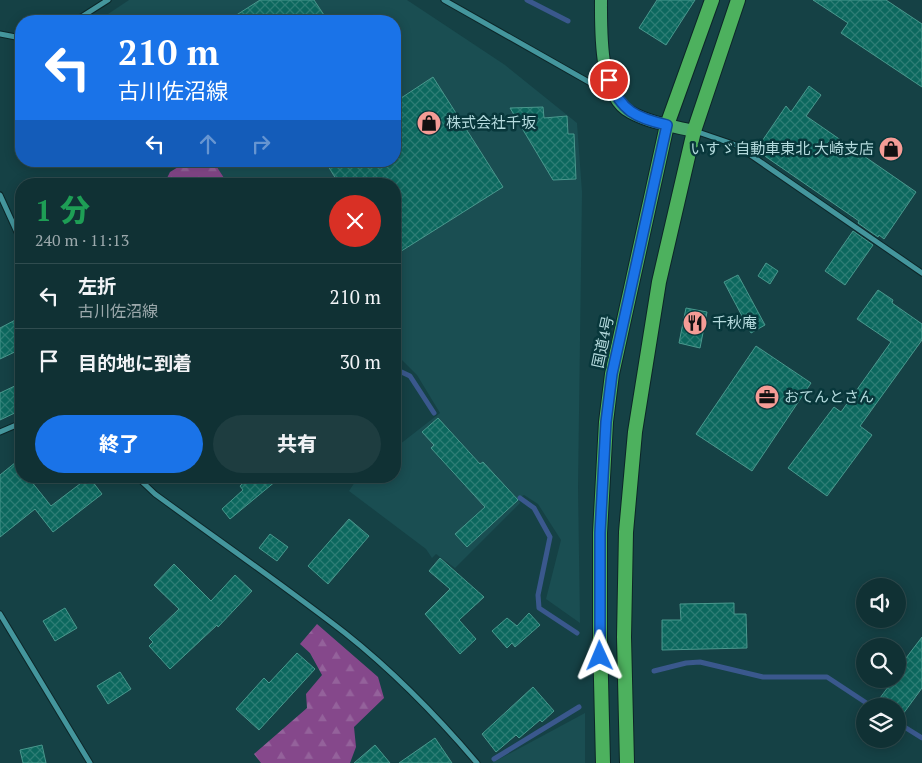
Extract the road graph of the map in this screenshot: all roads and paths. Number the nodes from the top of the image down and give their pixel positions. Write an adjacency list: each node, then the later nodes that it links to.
1 (108, 0): 6 (street)
2 (444, 0): 9 (street)
3 (601, 0): 9 (main road)
4 (712, 0): 10 (highway, 国道4号)
5 (738, 0): 11 (highway)
6 (84, 15)
7 (0, 34): 8 (street)
8 (15, 37)
9 (615, 96): 10 (main road)
10 (667, 125): 11 (main road); 21 (highway, 国道4号)
11 (694, 131): 14 (street); 22 (highway)
12 (0, 195): 13 (street)
13 (15, 229)
14 (922, 273)
15 (15, 426): 16 (street)
16 (0, 432)
17 (143, 483): 20 (street)
18 (0, 614): 19 (street)
19 (90, 763)
20 (477, 763)
21 (603, 763)
22 (627, 763)

